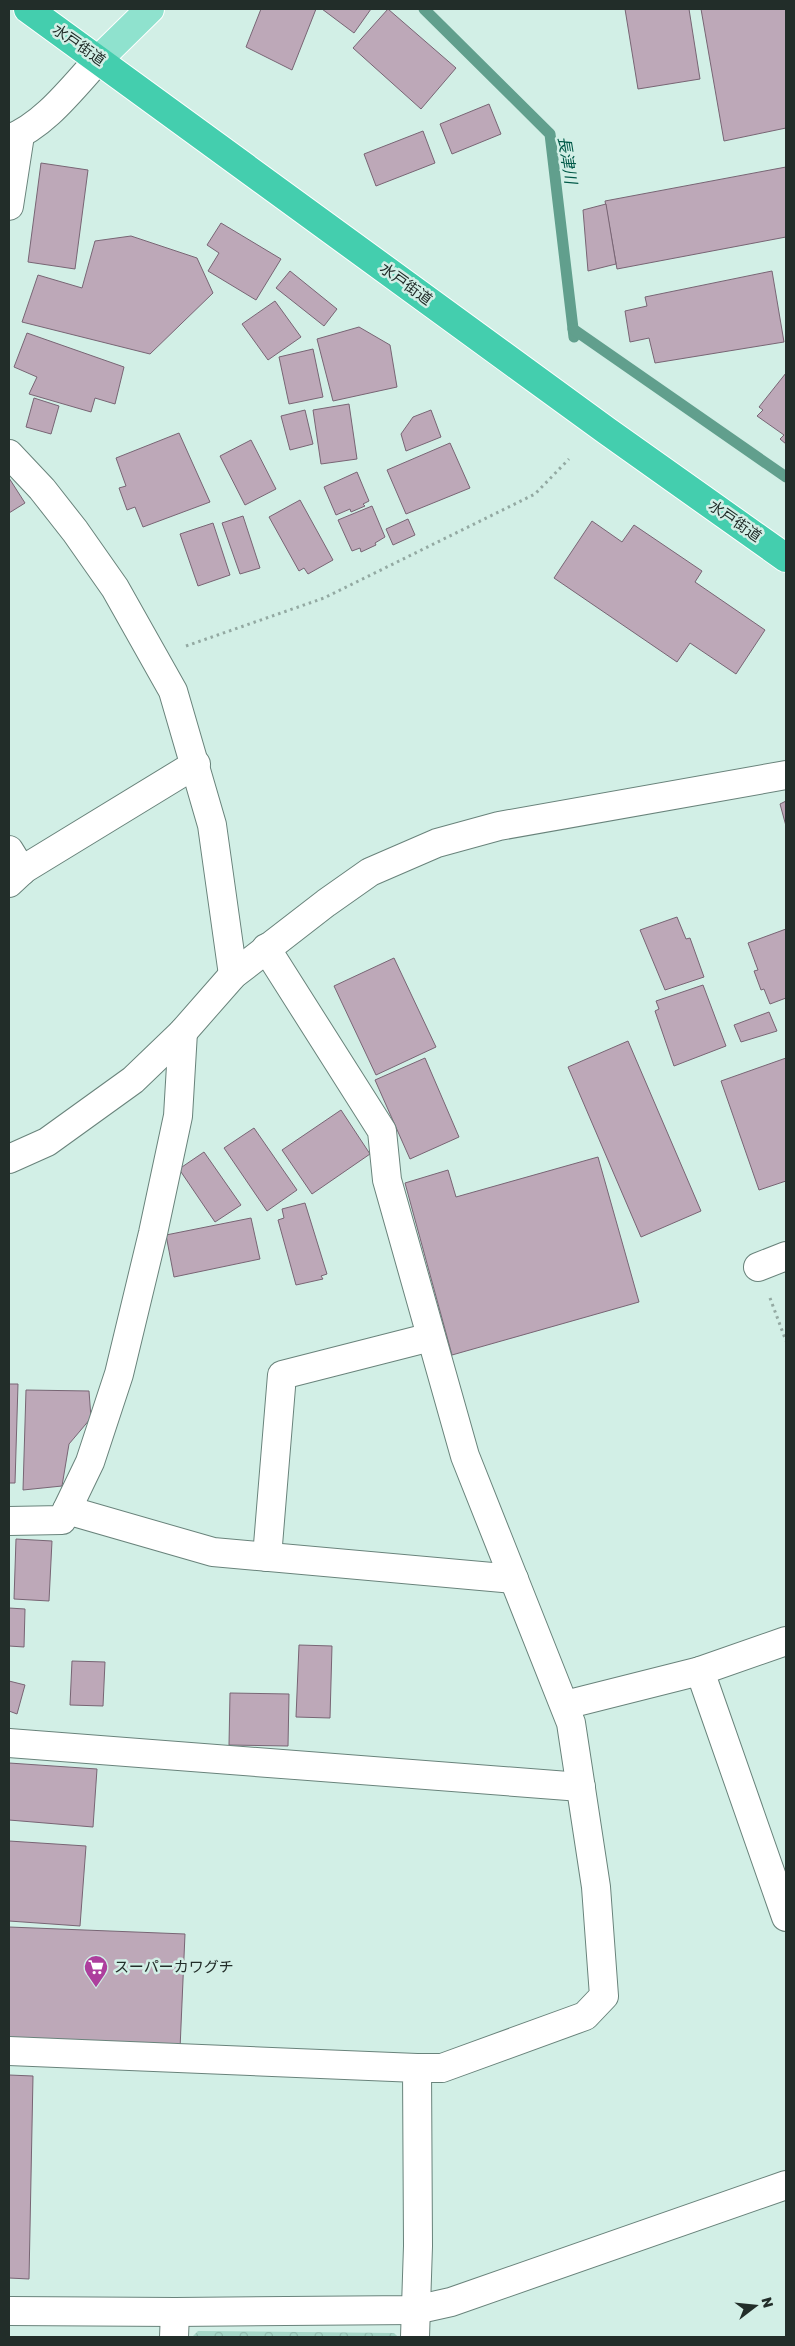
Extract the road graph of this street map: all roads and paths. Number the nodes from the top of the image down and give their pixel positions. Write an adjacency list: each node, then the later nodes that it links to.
1 (28, 9): 3 (highway, 水戸街道)
2 (150, 9): 3 (main road)
3 (99, 60): 4 (street); 8 (highway, 水戸街道)
4 (15, 137): 5 (street)
5 (9, 206)
6 (9, 454): 9 (street)
7 (569, 459): 9 (path)
8 (786, 558)
9 (155, 657): 10 (street)
10 (196, 764): 12 (street); 14 (street)
11 (786, 775): 13 (street)
12 (13, 868)
13 (266, 948): 14 (street); 19 (street)
14 (233, 975): 15 (street)
15 (183, 1032): 16 (street); 21 (street)
16 (9, 1159)
17 (786, 1256): 18 (street)
18 (758, 1267): 20 (path)
19 (431, 1337): 23 (street); 24 (street)
20 (786, 1341)
21 (67, 1510): 22 (street); 23 (street)
22 (9, 1521)
23 (267, 1557): 24 (street)
24 (514, 1579): 27 (street)
25 (786, 1641): 26 (street)
26 (700, 1671): 27 (street); 30 (street)
27 (565, 1705): 29 (street)
28 (9, 1743): 29 (street)
29 (581, 1787): 32 (street)
30 (786, 1917)
31 (9, 2052): 32 (street)
32 (417, 2068): 34 (street)
33 (786, 2184): 34 (street)
34 (415, 2310): 36 (street); 37 (street)
35 (9, 2311): 36 (street)
36 (175, 2325)
37 (415, 2337)

